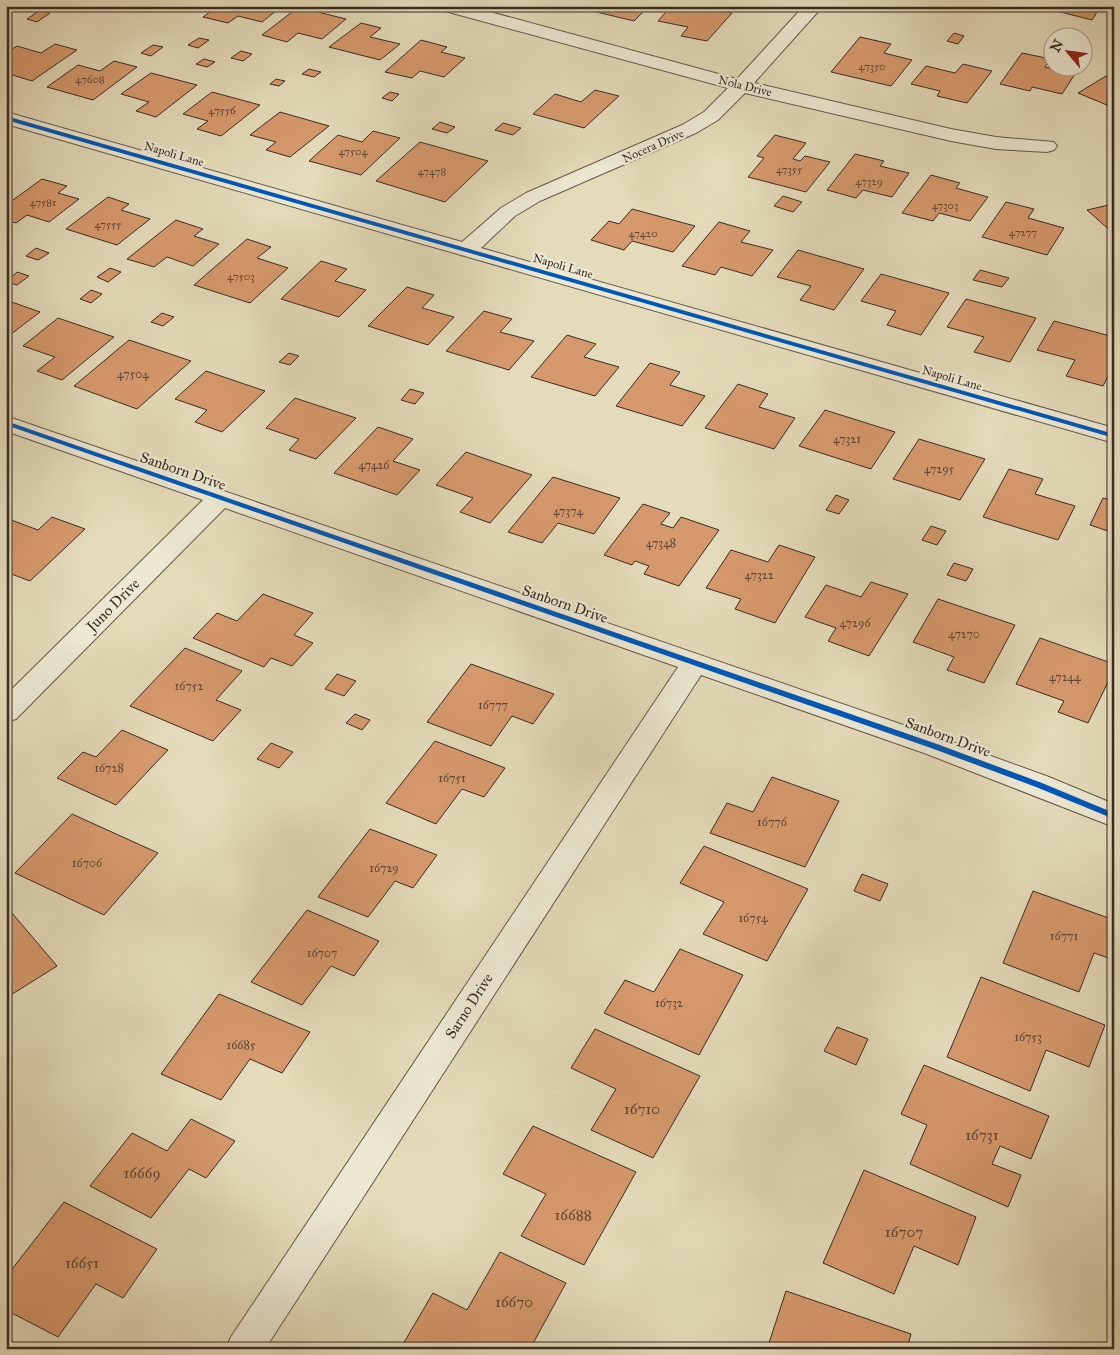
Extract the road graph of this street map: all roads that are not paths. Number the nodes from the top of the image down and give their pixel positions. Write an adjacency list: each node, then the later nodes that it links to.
1 (447, 6): 3 (street, Nola Drive)
2 (814, 6): 3 (street, Nocera Drive)
3 (741, 86): 5 (street, Nola Drive); 6 (street, Nocera Drive)
4 (6, 118): 6 (street, Napoli Lane)
5 (1047, 146)
6 (466, 250): 8 (street, Napoli Lane)
7 (6, 423): 9 (street, Sanborn Drive)
8 (1114, 436)
9 (220, 498): 10 (street, Sanborn Drive); 11 (street, Juno Drive)
10 (694, 664): 12 (street, Sanborn Drive); 13 (street, Sarno Drive)
11 (6, 712)
12 (1114, 816)
13 (244, 1349)

